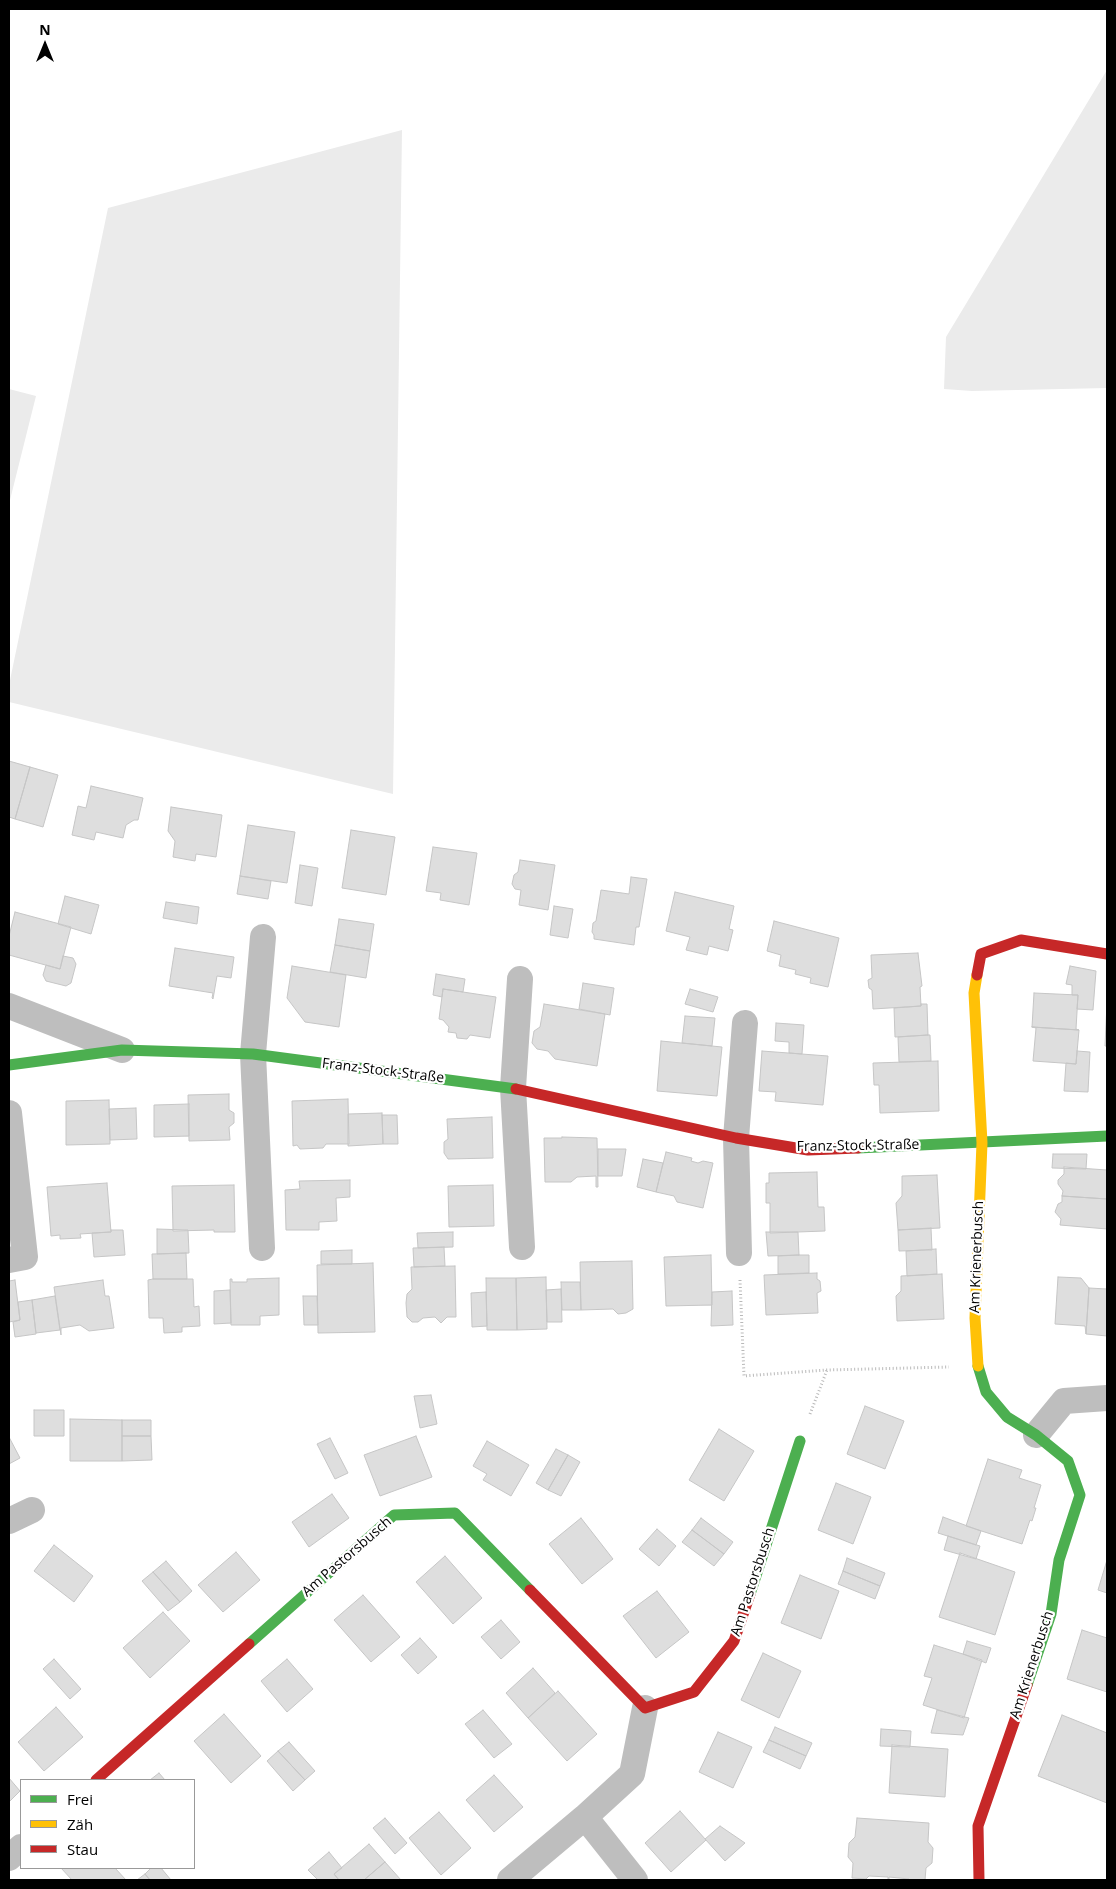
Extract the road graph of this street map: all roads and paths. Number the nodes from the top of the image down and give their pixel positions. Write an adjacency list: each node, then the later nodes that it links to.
1 (263, 937): 7 (street)
2 (1107, 954): 13 (street, Am Krienerbusch)
3 (520, 979): 9 (street)
4 (9, 1006): 6 (street, Franz-Stock-Straße)
5 (745, 1023): 12 (street)
6 (122, 1050): 7 (street, Franz-Stock-Straße); 8 (street, Franz-Stock-Straße)
7 (253, 1054): 9 (street, Franz-Stock-Straße); 15 (street)
8 (9, 1065)
9 (513, 1088): 12 (street, Franz-Stock-Straße); 14 (street)
10 (9, 1113): 17 (street)
11 (1107, 1136): 13 (street, Franz-Stock-Straße)
12 (736, 1138): 13 (street, Franz-Stock-Straße); 16 (street)
13 (982, 1143): 18 (street, Am Krienerbusch)
14 (522, 1247)
15 (262, 1248)
16 (739, 1253): 19 (path)
17 (9, 1260)
18 (978, 1367): 19 (path); 21 (street, Am Krienerbusch)
19 (827, 1370): 22 (path)
20 (1107, 1398): 21 (street)
21 (1036, 1435): 32 (street, Am Krienerbusch)
22 (800, 1441): 25 (street, Am Pastorsbusch)
23 (32, 1510): 24 (street)
24 (9, 1521)
25 (645, 1708): 26 (street, Am Pastorsbusch); 27 (street)
26 (97, 1779)
27 (585, 1817): 30 (street); 31 (street)
28 (20, 1848): 29 (street)
29 (9, 1858)
30 (510, 1880)
31 (635, 1880)
32 (979, 1880)

